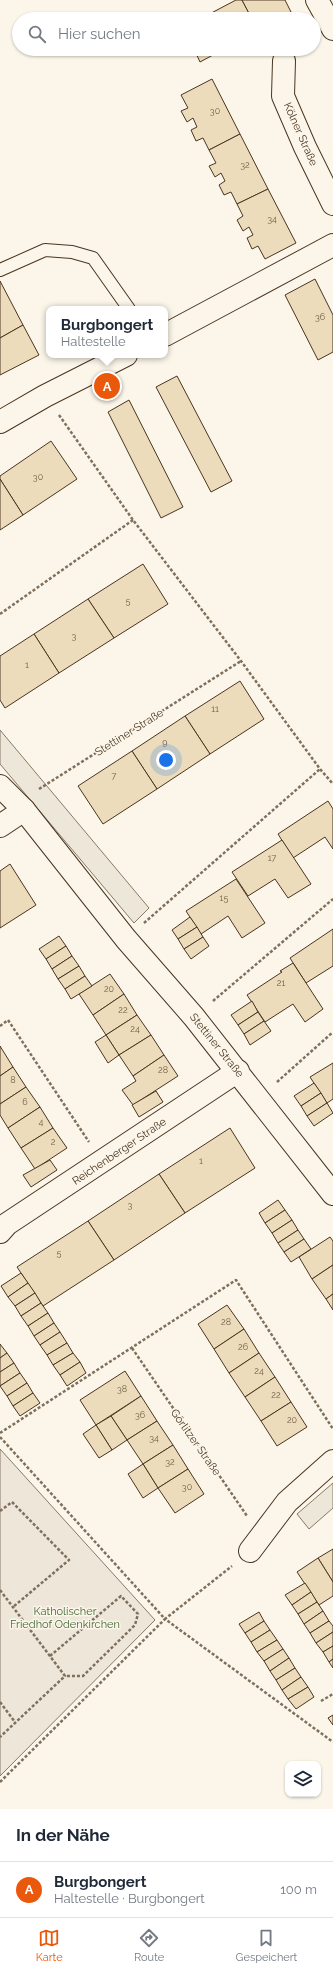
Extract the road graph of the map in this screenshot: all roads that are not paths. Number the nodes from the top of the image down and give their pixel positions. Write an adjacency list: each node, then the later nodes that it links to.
1 (317, 0): 2 (street)
2 (333, 29)
3 (284, 61): 4 (street, Kölner Straße)
4 (333, 204)
5 (333, 245): 8 (street)
6 (0, 270): 7 (lane)
7 (127, 306)
8 (168, 333)
9 (120, 358): 10 (street)
10 (0, 422)
11 (0, 786): 12 (street, Stettiner Straße)
12 (20, 807): 13 (street); 14 (street, Stettiner Straße)
13 (0, 826)
14 (238, 1071): 15 (street, Stettiner Straße); 16 (street, Reichenberger Straße)
15 (333, 1194)
16 (0, 1232)
17 (333, 1461): 18 (street)
18 (255, 1544)

